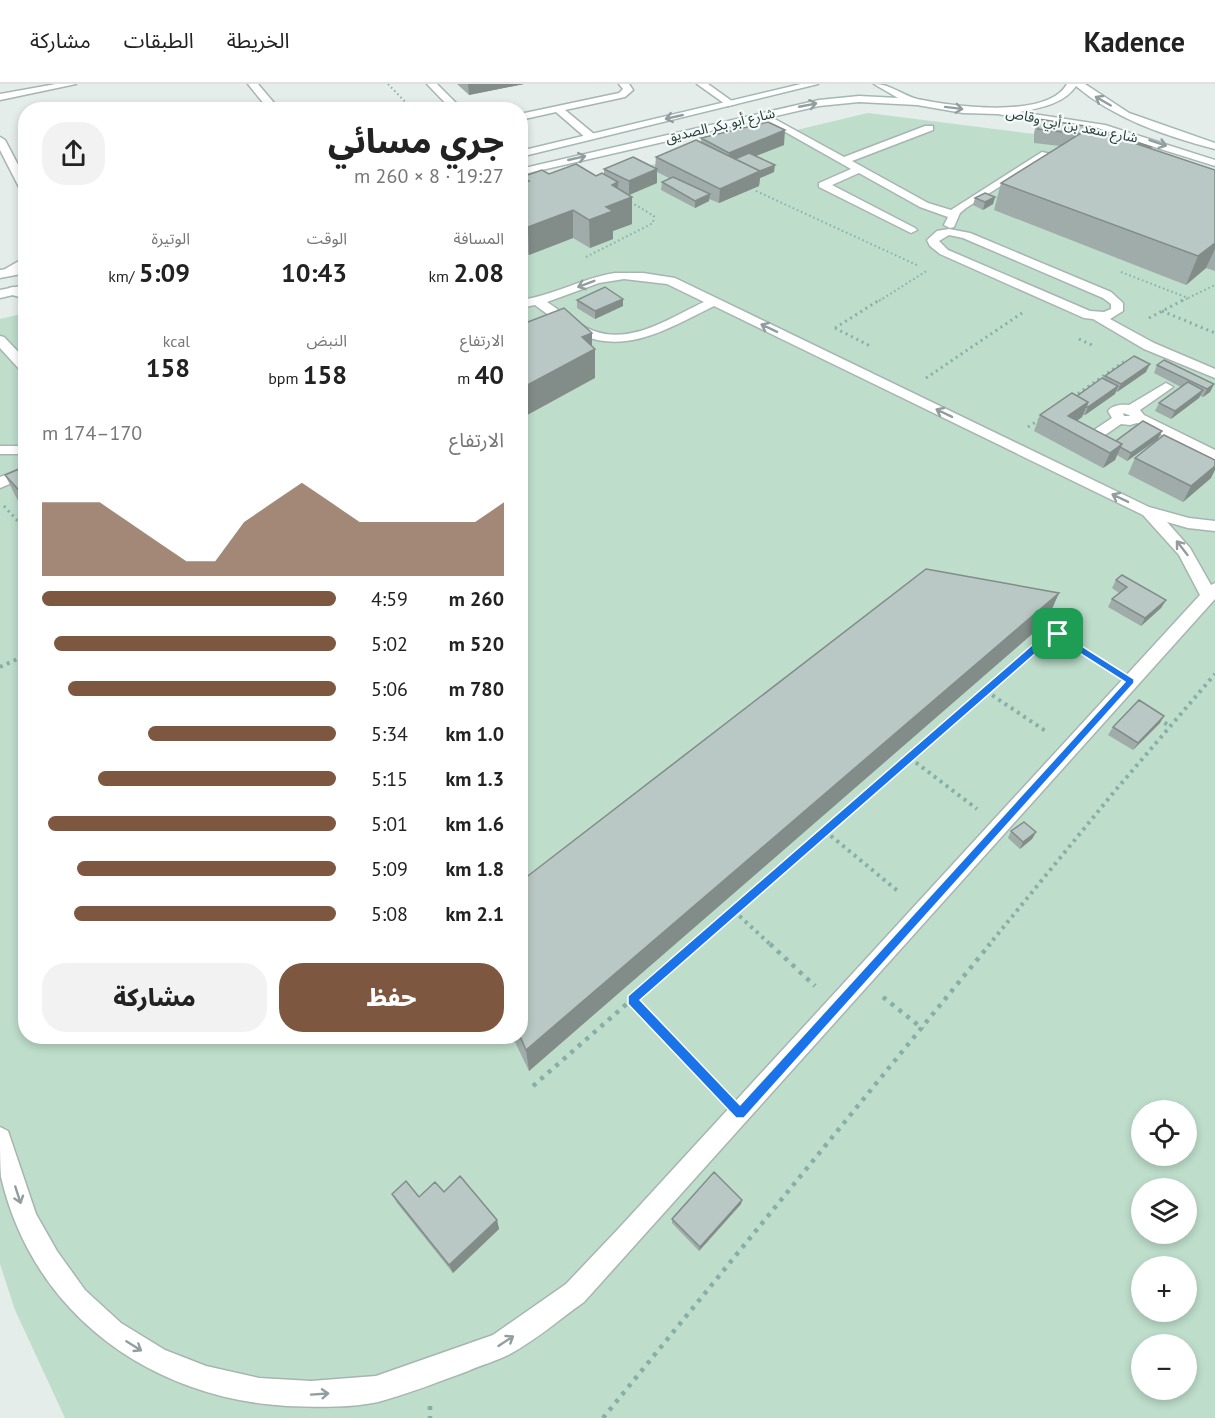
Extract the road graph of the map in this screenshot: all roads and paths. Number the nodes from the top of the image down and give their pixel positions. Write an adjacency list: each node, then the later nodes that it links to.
1 (71, 84): 13 (main road)
2 (253, 84): 14 (main road)
3 (388, 84): 15 (path)
4 (432, 84): 16 (main road)
5 (624, 84): 19 (main road)
6 (702, 84): 18 (main road)
7 (792, 84): 12 (main road)
8 (813, 84): 12 (main road, شارع أبو بكر الصديق)
9 (879, 84): 17 (main road)
10 (1072, 84): 20 (main road)
11 (1079, 84): 26 (main road, شارع سعد بن أبي وقاص, one-way to 11)
12 (781, 92): 18 (main road, شارع أبو بكر الصديق)
13 (0, 97)
14 (268, 102)
15 (405, 102)
16 (450, 102)
17 (923, 102): 20 (main road, one-way to 20); 22 (main road, شارع أبو بكر الصديق, one-way to 17)
18 (731, 104): 24 (main road, شارع أبو بكر الصديق, one-way to 24)
19 (558, 109): 21 (main road); 24 (main road)
20 (998, 111): 30 (main road, شارع سعد بن أبي وقاص, one-way to 30)
21 (528, 115)
22 (762, 115): 29 (main road); 31 (main road, شارع أبو بكر الصديق, one-way to 22)
23 (929, 128): 29 (main road)
24 (590, 136): 27 (main road, شارع أبو بكر الصديق)
25 (0, 140): 33 (main road)
26 (1215, 146)
27 (528, 152)
28 (1046, 154): 35 (main road)
29 (842, 161): 32 (main road)
30 (1215, 163)
31 (528, 170)
32 (858, 170): 35 (main road); 36 (main road)
33 (18, 175)
34 (625, 198): 38 (path)
35 (953, 215): 37 (main road)
36 (911, 230)
37 (949, 232): 49 (main road); 49 (main road)
38 (579, 259)
39 (18, 265): 41 (main road)
40 (928, 270): 52 (path)
41 (4, 273)
42 (18, 289): 43 (main road)
43 (0, 294)
44 (538, 302): 45 (main road, one-way to 44); 45 (main road); 46 (main road)
45 (713, 302): 60 (main road, one-way to 45)
46 (528, 303)
47 (1161, 311): 50 (path)
48 (1023, 313): 57 (path)
49 (1097, 316): 56 (main road)
50 (1215, 333)
51 (0, 340): 53 (main road)
52 (876, 350)
53 (18, 359)
54 (1125, 361): 61 (path)
55 (918, 371): 57 (path)
56 (1215, 374)
57 (928, 376): 58 (path); 60 (path)
58 (938, 381)
59 (1166, 387): 63 (main road)
60 (903, 393): 73 (main road, one-way to 60)
61 (1067, 400)
62 (1048, 414): 64 (path)
63 (1134, 414): 65 (main road); 68 (main road)
64 (1018, 422)
65 (1087, 441)
66 (0, 450): 67 (main road)
67 (18, 450)
68 (1215, 457): 69 (main road)
69 (1203, 466)
70 (18, 475): 71 (main road)
71 (0, 483)
72 (0, 502): 74 (path)
73 (1144, 510): 75 (main road); 76 (main road, one-way to 73)
74 (18, 521)
75 (1215, 526)
76 (1211, 592): 80 (main road)
77 (18, 658): 78 (path)
78 (0, 666)
79 (1215, 674): 91 (path)
80 (1131, 681): 81 (path); 82 (main road)
81 (986, 691): 82 (path); 83 (path)
82 (1070, 748): 84 (main road)
83 (910, 758): 84 (path); 85 (path)
84 (1000, 826): 87 (main road)
85 (825, 831): 86 (path); 87 (path)
86 (734, 911): 89 (path); 90 (path)
87 (923, 912): 88 (main road)
88 (862, 979): 90 (main road); 91 (path)
89 (632, 1000): 92 (path); 93 (path)
90 (837, 1006): 93 (main road)
91 (922, 1029): 95 (path)
92 (532, 1086)
93 (740, 1114): 94 (main road, one-way to 93)
94 (0, 1139)
95 (603, 1418)

